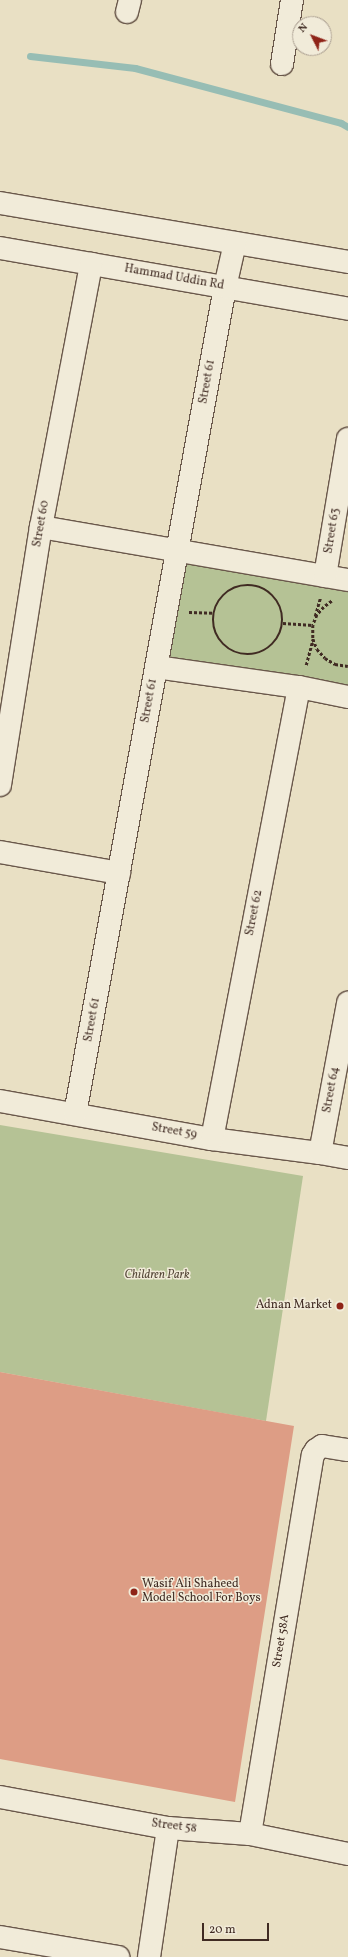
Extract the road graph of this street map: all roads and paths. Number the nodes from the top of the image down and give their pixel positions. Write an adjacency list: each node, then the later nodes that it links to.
1 (292, 0): 2 (street)
2 (282, 64)
3 (0, 203): 4 (street)
4 (235, 243): 6 (street); 8 (street, Street 61)
5 (0, 248): 7 (street, Hammad Uddin Rd)
6 (348, 262)
7 (91, 264): 8 (street, Hammad Uddin Rd); 11 (street, Street 60)
8 (225, 287): 9 (street, Hammad Uddin Rd); 12 (street, Street 61)
9 (348, 309)
10 (348, 439): 13 (street, Street 63)
11 (41, 527): 12 (street); 23 (street, Street 60)
12 (178, 550): 13 (street); 20 (street, Street 61)
13 (325, 576): 14 (street); 17 (path)
14 (348, 580)
15 (338, 599): 17 (path)
16 (283, 623): 16 (path); 17 (path)
17 (313, 625): 18 (path)
18 (313, 638): 19 (path); 21 (path)
19 (348, 666)
20 (156, 667): 21 (street); 25 (street, Street 61)
21 (299, 687): 22 (street); 29 (street, Street 62)
22 (348, 697)
23 (0, 785)
24 (0, 852): 25 (street)
25 (119, 873): 28 (street, Street 61)
26 (348, 1006): 30 (street, Street 64)
27 (0, 1100): 28 (street, Street 59)
28 (75, 1114): 29 (street, Street 59)
29 (212, 1139): 30 (street, Street 59)
30 (320, 1153): 31 (street, Street 59)
31 (348, 1158)
32 (348, 1450): 35 (street, Street 58A)
33 (0, 1797): 34 (street, Street 58)
34 (168, 1828): 35 (street, Street 58); 40 (street)
35 (250, 1834): 36 (street, Street 58)
36 (348, 1854)
37 (0, 1937): 38 (street)
38 (67, 1952): 39 (street)
39 (118, 1957)
40 (149, 1957)

